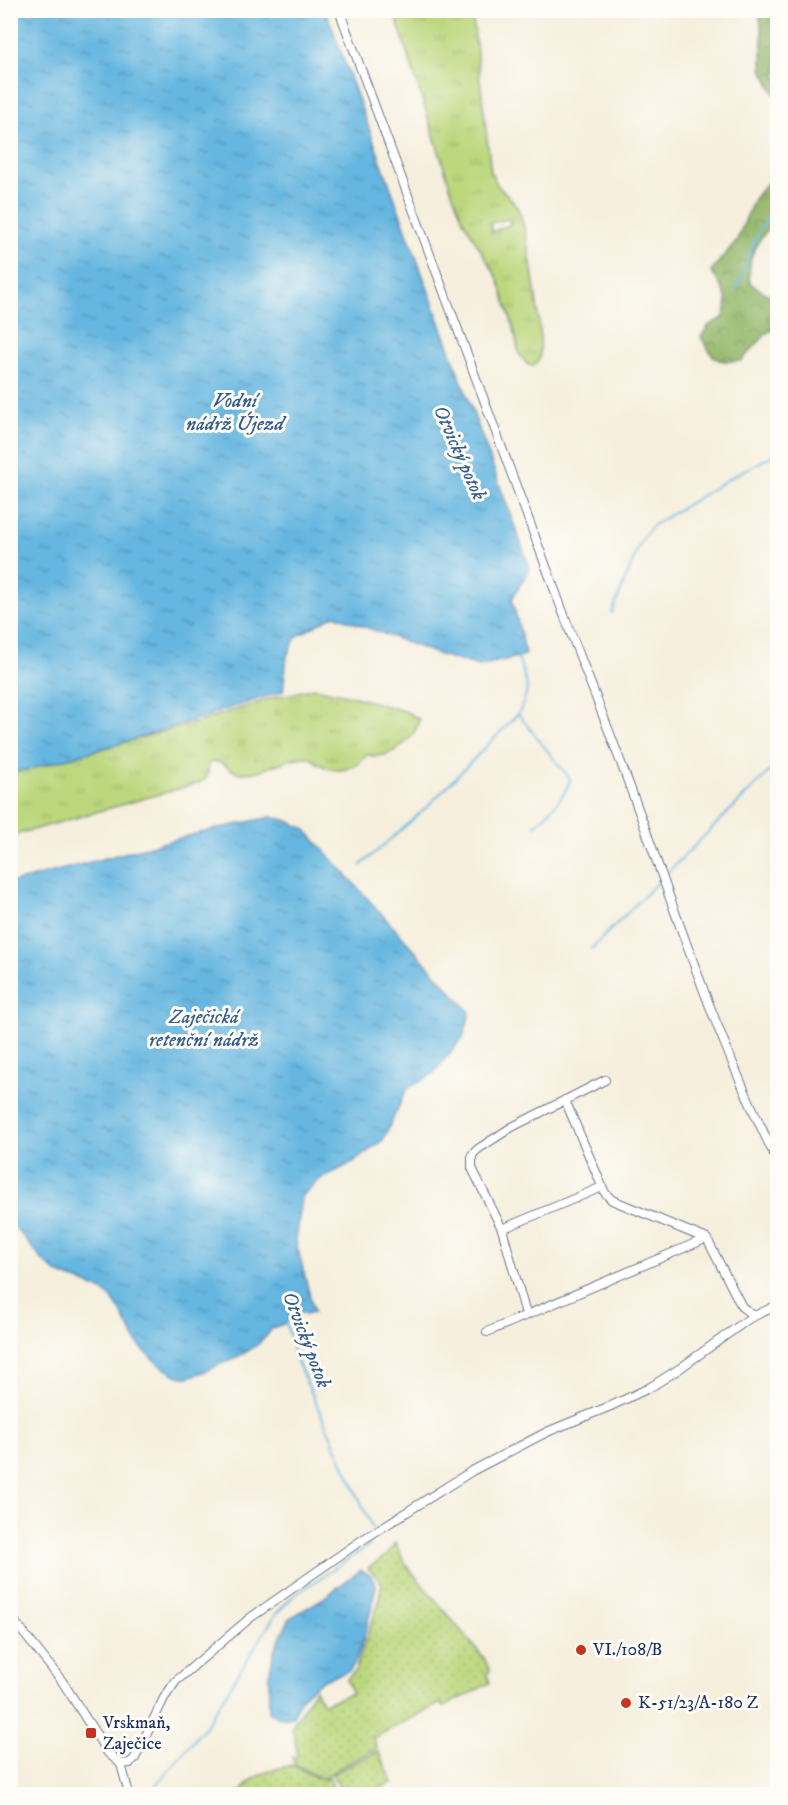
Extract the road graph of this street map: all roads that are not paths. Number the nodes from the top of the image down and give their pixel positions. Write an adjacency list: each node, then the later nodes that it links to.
1 (339, 10): 4 (street)
2 (605, 1080): 3 (street)
3 (565, 1100): 5 (street); 6 (street)
4 (777, 1162)
5 (602, 1187): 6 (street); 7 (street)
6 (502, 1229): 9 (street)
7 (705, 1239): 9 (street); 10 (street)
8 (777, 1305): 10 (street)
9 (526, 1314): 11 (street)
10 (754, 1316): 13 (street)
11 (487, 1332)
12 (10, 1616): 13 (street)
13 (121, 1764): 14 (street)
14 (129, 1794)

